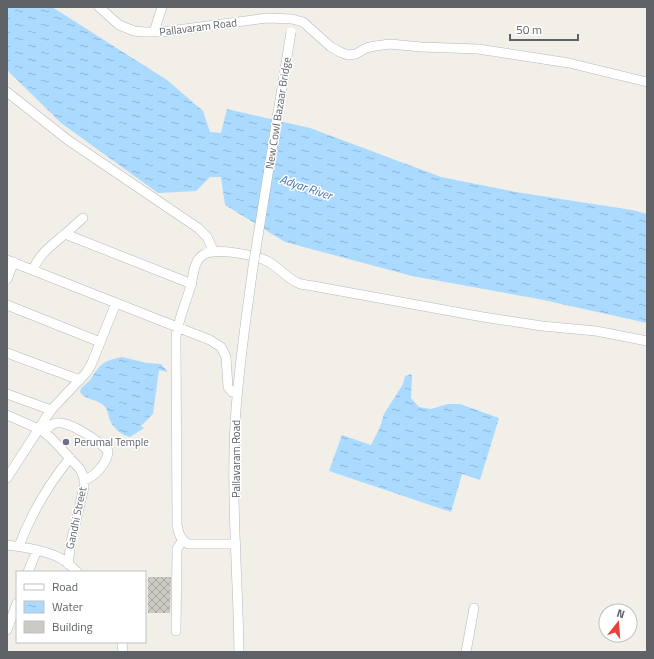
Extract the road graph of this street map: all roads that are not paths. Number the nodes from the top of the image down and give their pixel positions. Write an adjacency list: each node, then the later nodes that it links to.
1 (99, 7): 4 (street, Pallavaram Road)
2 (162, 7): 4 (street)
3 (292, 19): 4 (street, Pallavaram Road); 5 (street); 11 (street, New Cowl Bazaar Bridge, bridge)
4 (154, 32)
5 (647, 82)
6 (7, 92): 9 (street)
7 (83, 218): 8 (street)
8 (65, 234): 12 (street); 14 (street)
9 (214, 252): 14 (street); 18 (street)
10 (10, 261): 12 (street); 13 (street)
11 (253, 267): 22 (street, Pallavaram Road)
12 (33, 270): 15 (street)
13 (7, 279)
14 (192, 284): 17 (street)
15 (116, 303): 17 (street); 19 (street)
16 (7, 305): 19 (street)
17 (177, 327): 22 (street); 30 (street)
18 (647, 341)
19 (100, 342): 21 (street)
20 (7, 353): 21 (street)
21 (80, 380): 24 (street)
22 (237, 393): 31 (street, Pallavaram Road)
23 (7, 394): 24 (street)
24 (51, 410): 26 (street)
25 (7, 415): 26 (street, Gandhi Street)
26 (41, 430): 27 (street, Gandhi Street); 28 (street); 29 (street)
27 (70, 458): 29 (street, Gandhi Street); 33 (street)
28 (7, 478)
29 (84, 480): 35 (street, Gandhi Street)
30 (182, 541): 31 (street); 41 (street)
31 (236, 544): 42 (street, Pallavaram Road)
32 (7, 545): 33 (street)
33 (19, 546): 34 (street)
34 (37, 550): 35 (street); 36 (street)
35 (68, 564): 37 (street)
36 (28, 571)
37 (76, 571)
38 (16, 606): 40 (street)
39 (474, 608): 43 (street)
40 (7, 630)
41 (176, 631)
42 (239, 652)
43 (466, 652)

